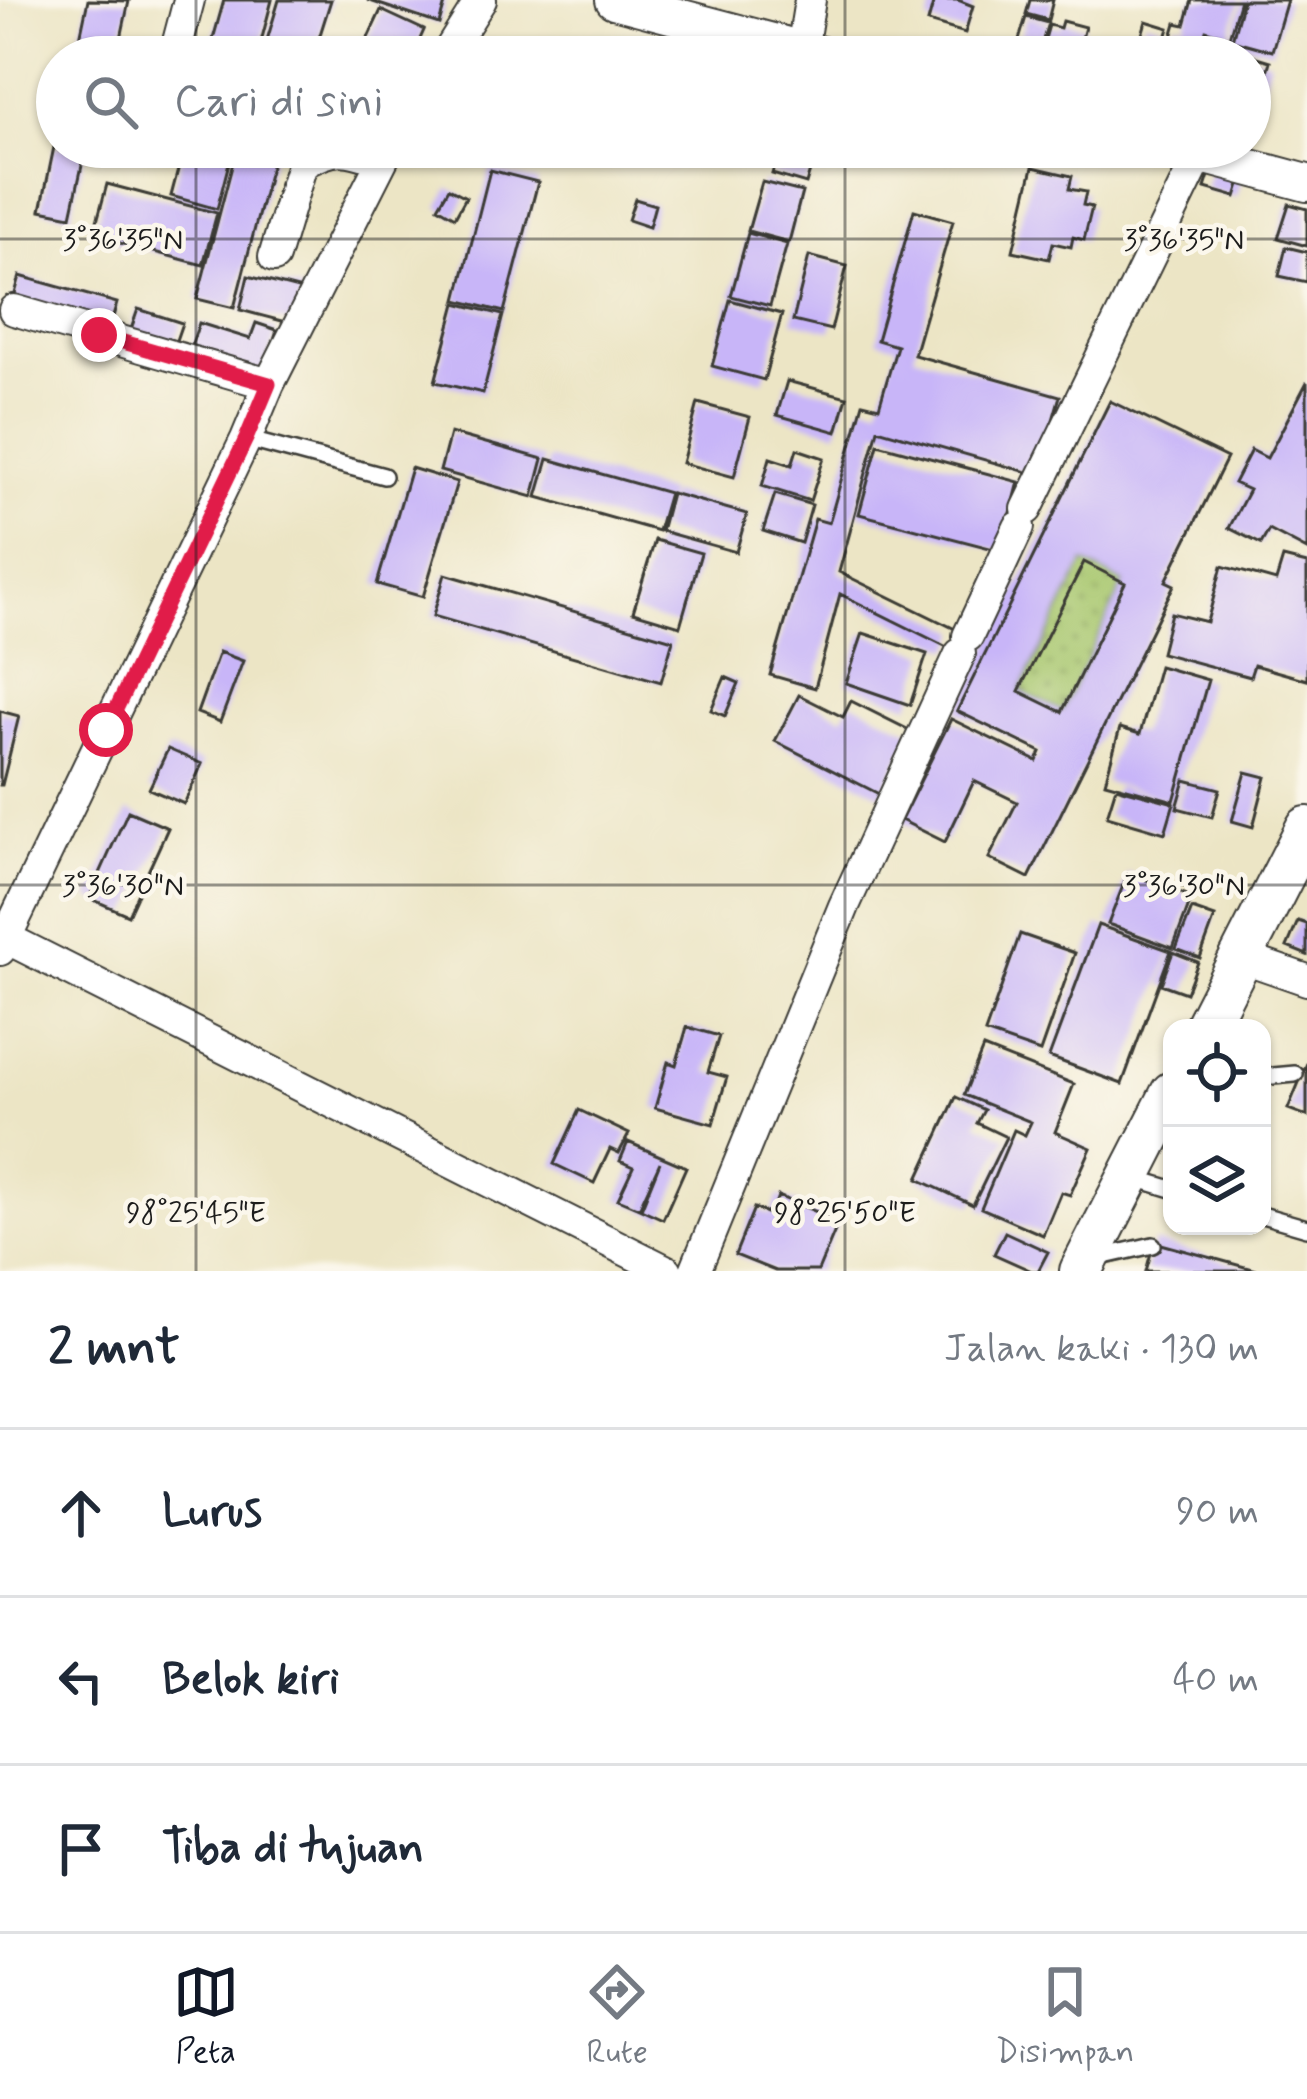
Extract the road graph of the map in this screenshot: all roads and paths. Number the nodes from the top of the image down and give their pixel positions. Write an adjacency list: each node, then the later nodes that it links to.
1 (189, 0): 5 (street)
2 (481, 0): 6 (street)
3 (810, 0): 8 (street)
4 (632, 2): 7 (street)
5 (180, 36)
6 (458, 36)
7 (752, 36)
8 (813, 36)
9 (301, 168): 14 (street)
10 (377, 168): 16 (street)
11 (1179, 168): 34 (street)
12 (1251, 168): 13 (street)
13 (1307, 183)
14 (274, 257)
15 (14, 310): 16 (street)
16 (269, 384): 17 (street)
17 (246, 439): 18 (lane); 20 (street)
18 (385, 476)
19 (1307, 828): 21 (main road)
20 (2, 941): 33 (street)
21 (1241, 957): 22 (street); 23 (main road)
22 (1307, 980)
23 (1210, 1019)
24 (1295, 1074): 25 (lane)
25 (1271, 1076)
26 (1163, 1110): 27 (main road)
27 (1129, 1176): 28 (lane); 32 (main road)
28 (1163, 1186)
29 (1271, 1218): 30 (lane)
30 (1307, 1228)
31 (1153, 1245): 32 (lane)
32 (1084, 1266)
33 (668, 1271)
34 (695, 1271)

